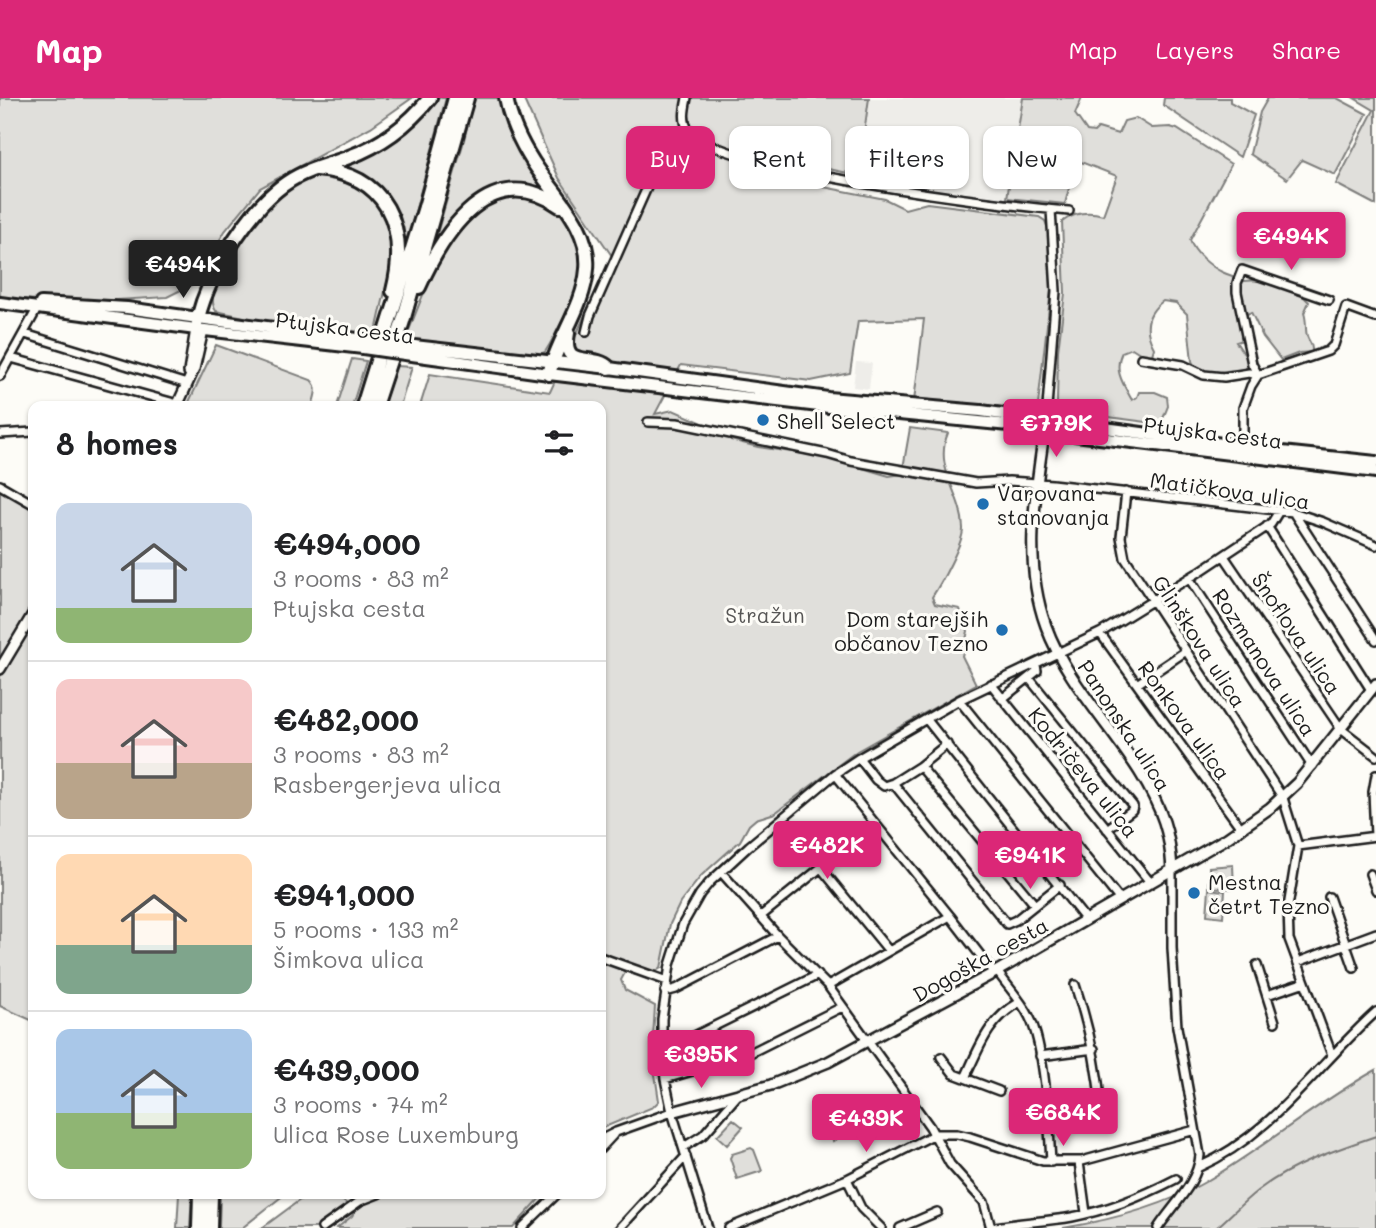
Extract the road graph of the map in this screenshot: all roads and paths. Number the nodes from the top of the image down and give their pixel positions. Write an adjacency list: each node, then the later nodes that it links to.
1 (430, 98): 8 (highway)
2 (455, 98): 17 (highway)
3 (467, 98): 17 (highway)
4 (506, 98): 12 (highway)
5 (687, 98): 6 (street)
6 (688, 126)
7 (715, 146): 10 (street)
8 (312, 169): 17 (highway); 19 (highway)
9 (646, 189): 20 (street)
10 (1051, 210): 11 (street); 34 (street)
11 (1069, 211)
12 (570, 215): 17 (highway); 18 (highway)
13 (1329, 300): 26 (street)
14 (5, 304): 15 (main road, Ptujska cesta); 19 (main road, Ptujska cesta)
15 (37, 309): 19 (main road, Ptujska cesta); 21 (street)
16 (1376, 318): 26 (street)
17 (397, 320): 31 (highway); 32 (highway)
18 (571, 321): 24 (highway); 25 (highway)
19 (201, 324): 24 (main road, Ptujska cesta, bridge); 28 (street)
20 (586, 332)
21 (26, 334): 22 (street); 28 (street)
22 (11, 358): 27 (street); 29 (street)
23 (1141, 358): 26 (street)
24 (551, 368): 25 (main road, Ptujska cesta); 34 (main road, Ptujska cesta)
25 (609, 368): 34 (main road, Ptujska cesta)
26 (1258, 375): 36 (street)
27 (0, 376)
28 (187, 384): 30 (street)
29 (164, 401)
30 (180, 401)
31 (365, 401)
32 (376, 401)
33 (648, 422): 40 (street, Matičkova ulica)
34 (1045, 426): 38 (main road, Ptujska cesta); 39 (main road, Ptujska cesta); 40 (street, Panonska ulica)
35 (28, 432): 37 (street)
36 (1243, 433)
37 (0, 434)
38 (1376, 462)
39 (1376, 472)
40 (1038, 483): 42 (street, Matičkova ulica); 55 (street, Panonska ulica)
41 (0, 485): 43 (street)
42 (1126, 492): 44 (street, Matičkova ulica); 50 (street, Glinškova ulica)
43 (28, 501)
44 (1279, 511): 45 (street, Matičkova ulica); 46 (street)
45 (1293, 512): 47 (street, Matičkova ulica); 53 (street)
46 (1267, 526): 48 (street); 61 (street)
47 (1376, 545)
48 (1224, 556): 49 (street); 65 (street, Šnoflova ulica)
49 (1189, 578): 50 (street); 70 (street, Rozmanova ulica)
50 (1153, 600): 52 (street); 54 (street, Glinškova ulica)
51 (28, 622): 57 (street)
52 (1100, 633): 55 (street); 60 (street, Ronkova ulica)
53 (1376, 640)
54 (1186, 651): 60 (street); 74 (street, Glinškova ulica)
55 (1058, 654): 56 (street); 81 (street, Panonska ulica)
56 (1036, 664): 58 (street); 59 (street)
57 (0, 669)
58 (1029, 678): 62 (street); 77 (street)
59 (991, 684): 62 (street, Kodričeva ulica); 63 (street)
60 (1137, 684): 76 (street, Ronkova ulica)
61 (1374, 687): 65 (street, Dogoška cesta)
62 (1002, 699): 77 (street, Kodričeva ulica)
63 (959, 700): 64 (street); 88 (street)
64 (927, 720): 66 (street); 68 (street)
65 (1341, 729): 67 (street, Šnoflova ulica); 70 (street, Dogoška cesta)
66 (947, 744): 69 (street); 85 (street)
67 (1376, 756)
68 (859, 758): 71 (street); 73 (street)
69 (920, 766): 73 (street); 89 (street)
70 (1312, 766): 74 (street, Dogoška cesta)
71 (835, 774): 75 (street); 82 (street)
72 (1376, 775): 78 (street)
73 (893, 783): 89 (street)
74 (1283, 798): 76 (street, Dogoška cesta); 79 (street, Glinškova ulica)
75 (875, 824): 80 (street); 91 (street)
76 (1241, 828): 81 (street, Dogoška cesta)
77 (1107, 830): 84 (street, Kodričeva ulica)
78 (1376, 836): 79 (street)
79 (1298, 846): 98 (street)
80 (821, 868): 90 (street); 96 (street)
81 (1172, 869): 84 (street, Dogoška cesta); 125 (street, Panonska ulica)
82 (721, 872): 90 (street); 103 (street)
83 (1370, 874): 86 (street)
84 (1150, 882): 88 (street, Dogoška cesta)
85 (1060, 885): 89 (street); 92 (street)
86 (1376, 890)
87 (1329, 897): 95 (street)
88 (1120, 900): 92 (street, Dogoška cesta)
89 (1035, 905)
90 (761, 916): 94 (street)
91 (950, 916): 96 (street); 101 (street)
92 (1086, 920): 101 (street, Dogoška cesta)
93 (1376, 933): 95 (street)
94 (778, 936): 102 (street); 107 (street)
95 (1345, 944): 98 (street); 100 (street)
96 (889, 951): 106 (street)
97 (606, 959): 103 (street)
98 (1298, 962): 104 (street)
99 (1257, 965): 108 (street)
100 (1354, 968)
101 (995, 972): 109 (street); 113 (street, Dogoška cesta)
102 (818, 975): 106 (street); 115 (street)
103 (667, 981): 107 (street)
104 (1305, 982): 108 (street); 116 (street)
105 (1075, 985): 114 (street)
106 (828, 986): 110 (street)
107 (665, 992): 115 (street)
108 (1267, 995): 112 (street)
109 (1020, 1002): 117 (street); 119 (street)
110 (842, 1007): 113 (street); 120 (street)
111 (1376, 1012): 116 (street)
112 (1275, 1022)
113 (869, 1041): 122 (street, Dogoška cesta); 127 (street)
114 (1094, 1049): 117 (street); 123 (street)
115 (662, 1052): 120 (street)
116 (1332, 1055): 134 (street)
117 (1040, 1056): 133 (street)
118 (942, 1057): 119 (street)
119 (965, 1078): 121 (street)
120 (665, 1079): 124 (street)
121 (999, 1091)
122 (737, 1096): 124 (street, Dogoška cesta); 130 (street)
123 (1101, 1108)
124 (672, 1112): 126 (street, Dogoška cesta); 130 (street)
125 (1195, 1130): 132 (street); 134 (street, Panonska ulica)
126 (616, 1132): 128 (street, Dogoška cesta); 129 (street, Dogoška cesta)
127 (935, 1134): 133 (street); 135 (street); 152 (street)
128 (606, 1137)
129 (606, 1143)
130 (684, 1147): 131 (street)
131 (686, 1156): 147 (street); 148 (street)
132 (1079, 1161): 133 (street); 142 (street)
133 (1051, 1162)
134 (1199, 1167): 153 (street)
135 (847, 1179): 149 (street); 150 (street)
136 (1176, 1179): 142 (street)
137 (200, 1199): 143 (highway)
138 (211, 1199): 144 (highway)
139 (365, 1199): 145 (street)
140 (552, 1199): 146 (street)
141 (937, 1212): 151 (street)
142 (1086, 1213): 152 (street)
143 (199, 1228)
144 (210, 1228)
145 (322, 1228)
146 (523, 1228)
147 (620, 1228)
148 (708, 1228)
149 (729, 1228)
150 (881, 1228)
151 (900, 1228)
152 (990, 1228)
153 (1158, 1228)

